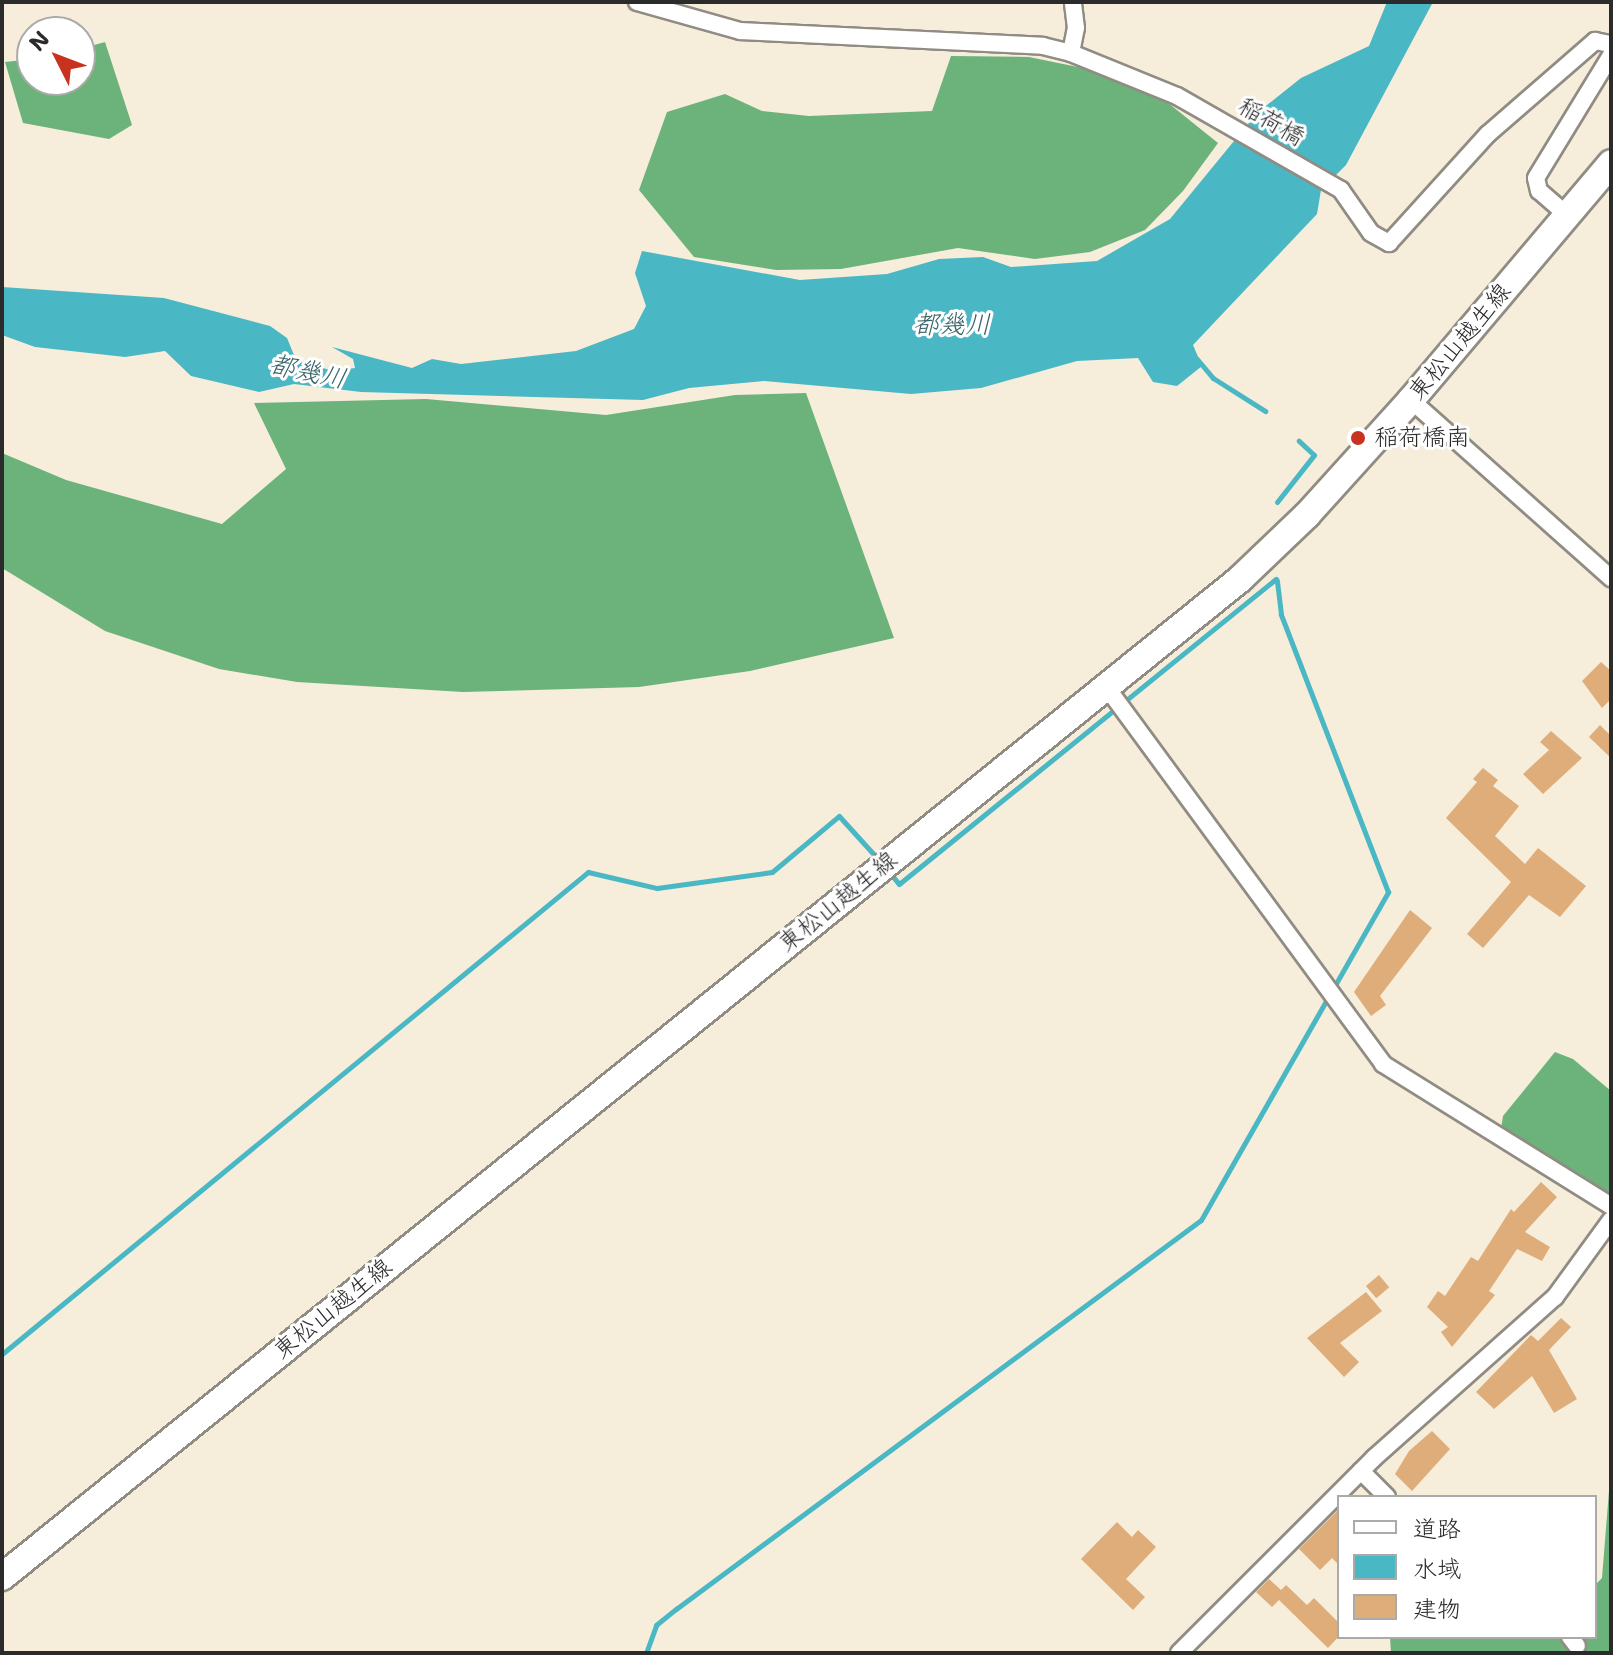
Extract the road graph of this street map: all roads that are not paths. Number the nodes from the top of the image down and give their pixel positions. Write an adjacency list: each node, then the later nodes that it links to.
1 (637, 2): 4 (street, 稲荷橋)
2 (1073, 2): 4 (street)
3 (1611, 44): 4 (street, 稲荷橋)
4 (1071, 53)
5 (1611, 55): 7 (street)
6 (1611, 163): 7 (main road, 東松山越生線)
7 (1567, 215): 8 (main road, 東松山越生線)
8 (1411, 400): 9 (street); 10 (main road, 東松山越生線)
9 (1611, 578)
10 (1105, 685): 11 (street); 15 (main road, 東松山越生線)
11 (1611, 1206)
12 (1611, 1220): 13 (street)
13 (1361, 1471): 14 (street); 16 (street)
14 (1385, 1495)
15 (2, 1577)
16 (1179, 1653)

